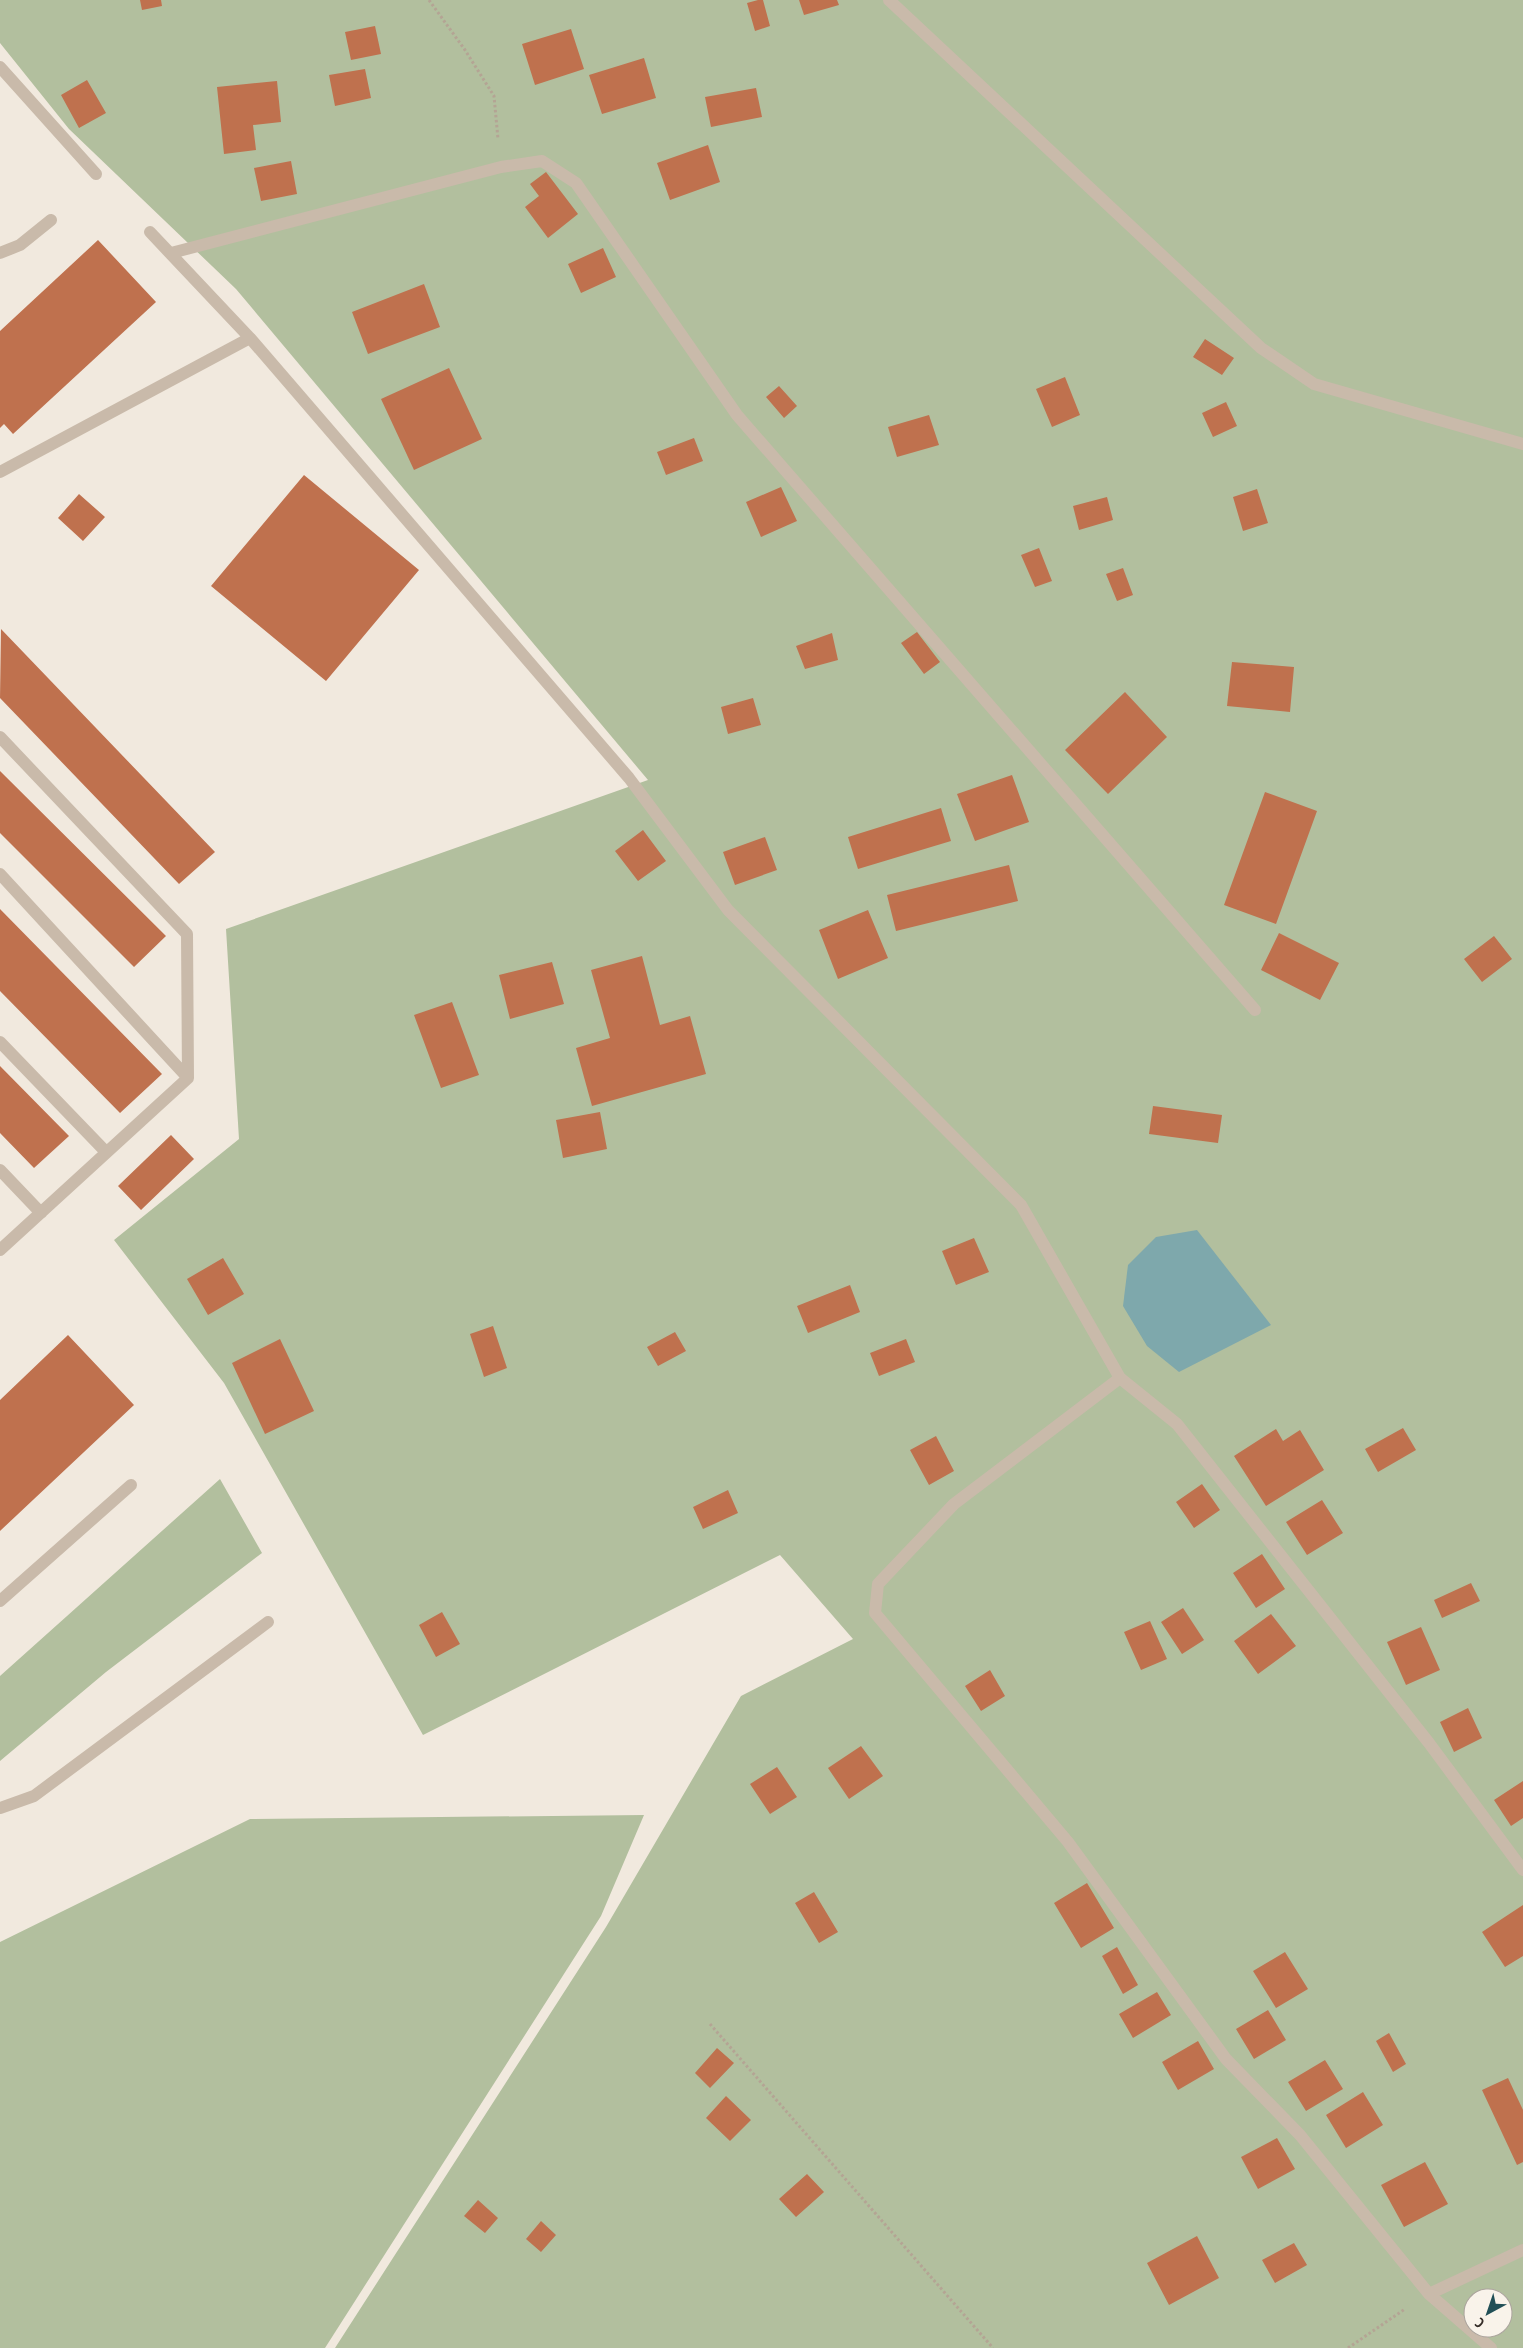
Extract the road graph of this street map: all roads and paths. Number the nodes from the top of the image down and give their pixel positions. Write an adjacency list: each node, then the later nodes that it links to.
1 (429, 0): 4 (path)
2 (889, 0): 11 (lane)
3 (0, 68): 5 (lane)
4 (501, 167): 8 (lane); 15 (lane)
5 (96, 174)
6 (51, 220): 9 (lane)
7 (150, 232): 8 (lane)
8 (172, 252): 10 (lane)
9 (0, 253)
10 (250, 338): 12 (lane); 22 (lane)
11 (1523, 444)
12 (0, 472)
13 (0, 737): 17 (lane)
14 (0, 874): 17 (lane)
15 (1255, 1010)
16 (0, 1042): 18 (lane)
17 (188, 1078): 18 (lane)
18 (106, 1152): 20 (lane)
19 (0, 1170): 20 (lane)
20 (41, 1213): 21 (lane)
21 (0, 1250)
22 (1120, 1378): 27 (lane); 30 (lane)
23 (131, 1485): 24 (lane)
24 (0, 1601)
25 (268, 1622): 26 (lane)
26 (0, 1808)
27 (1523, 1870)
28 (710, 2024): 31 (path)
29 (1523, 2250): 30 (lane)
30 (1428, 2294): 32 (path); 33 (lane)
31 (993, 2348)
32 (1348, 2348)
33 (1491, 2348)

